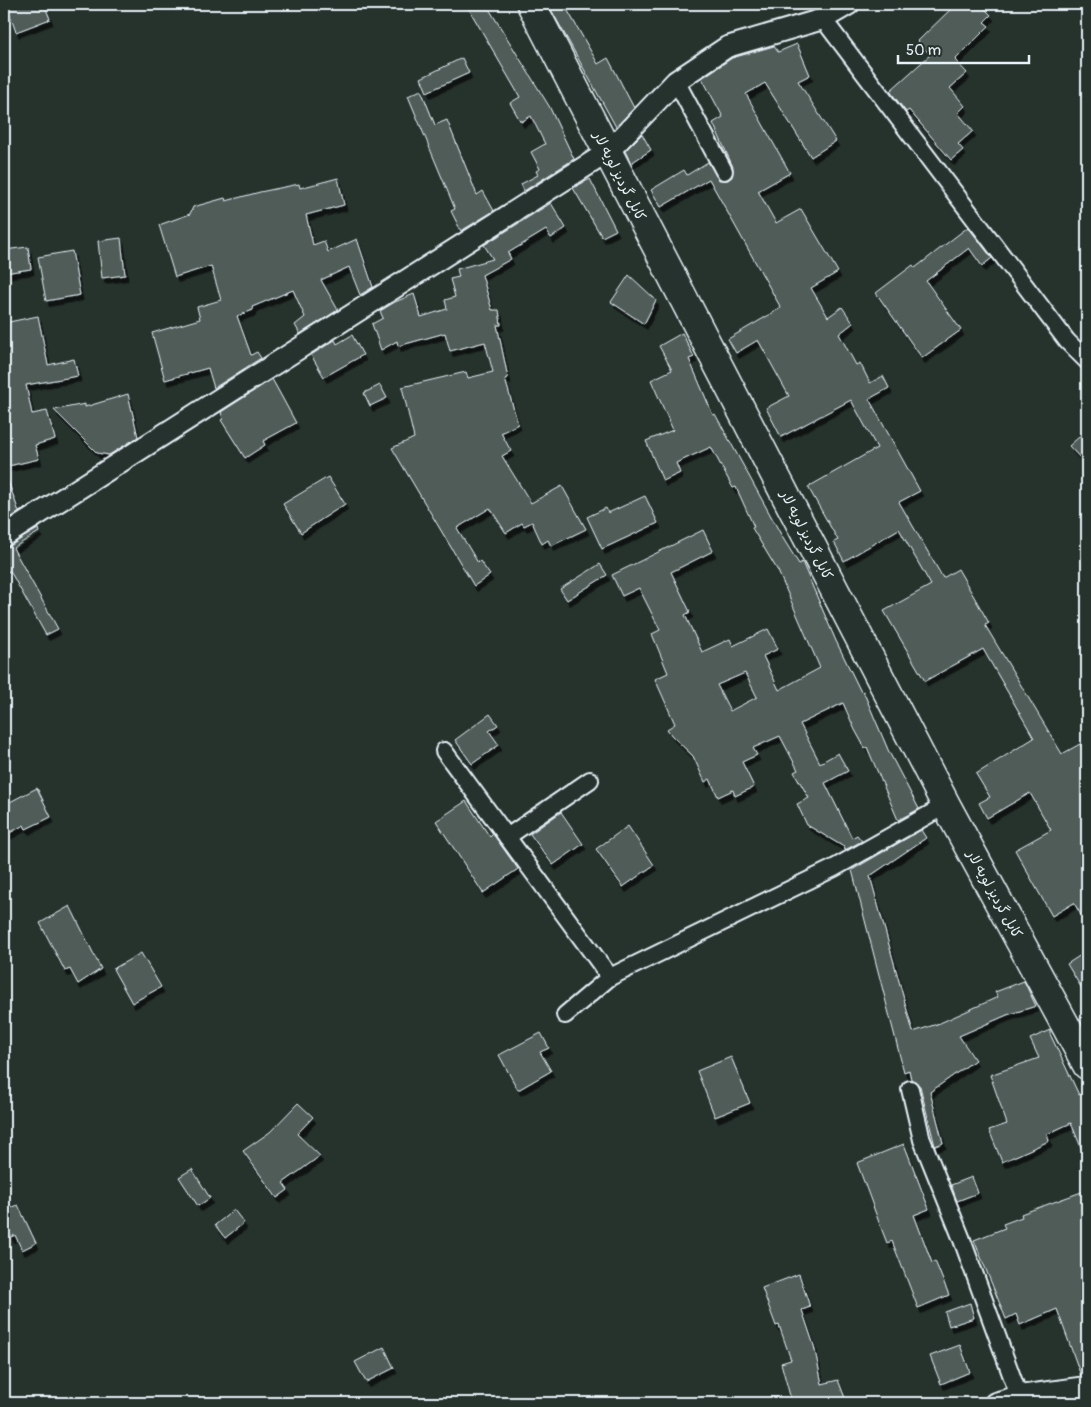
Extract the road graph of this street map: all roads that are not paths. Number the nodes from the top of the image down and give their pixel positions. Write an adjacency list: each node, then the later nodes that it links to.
1 (531, 4): 5 (highway, کابل گردیز لویه لار)
2 (849, 4): 3 (street)
3 (823, 19): 4 (street); 7 (street)
4 (676, 80): 5 (street); 6 (street)
5 (608, 152): 8 (street); 11 (highway, کابل گردیز لویه لار)
6 (724, 171)
7 (1087, 362)
8 (4, 536)
9 (444, 751): 12 (street)
10 (590, 780): 12 (street)
11 (946, 805): 13 (street); 15 (highway, کابل گردیز لویه لار)
12 (508, 837): 13 (street)
13 (610, 976): 14 (street)
14 (565, 1014)
15 (1087, 1065)
16 (910, 1089): 18 (street)
17 (1085, 1393): 18 (street)
18 (1019, 1396): 19 (street)
19 (995, 1403)

